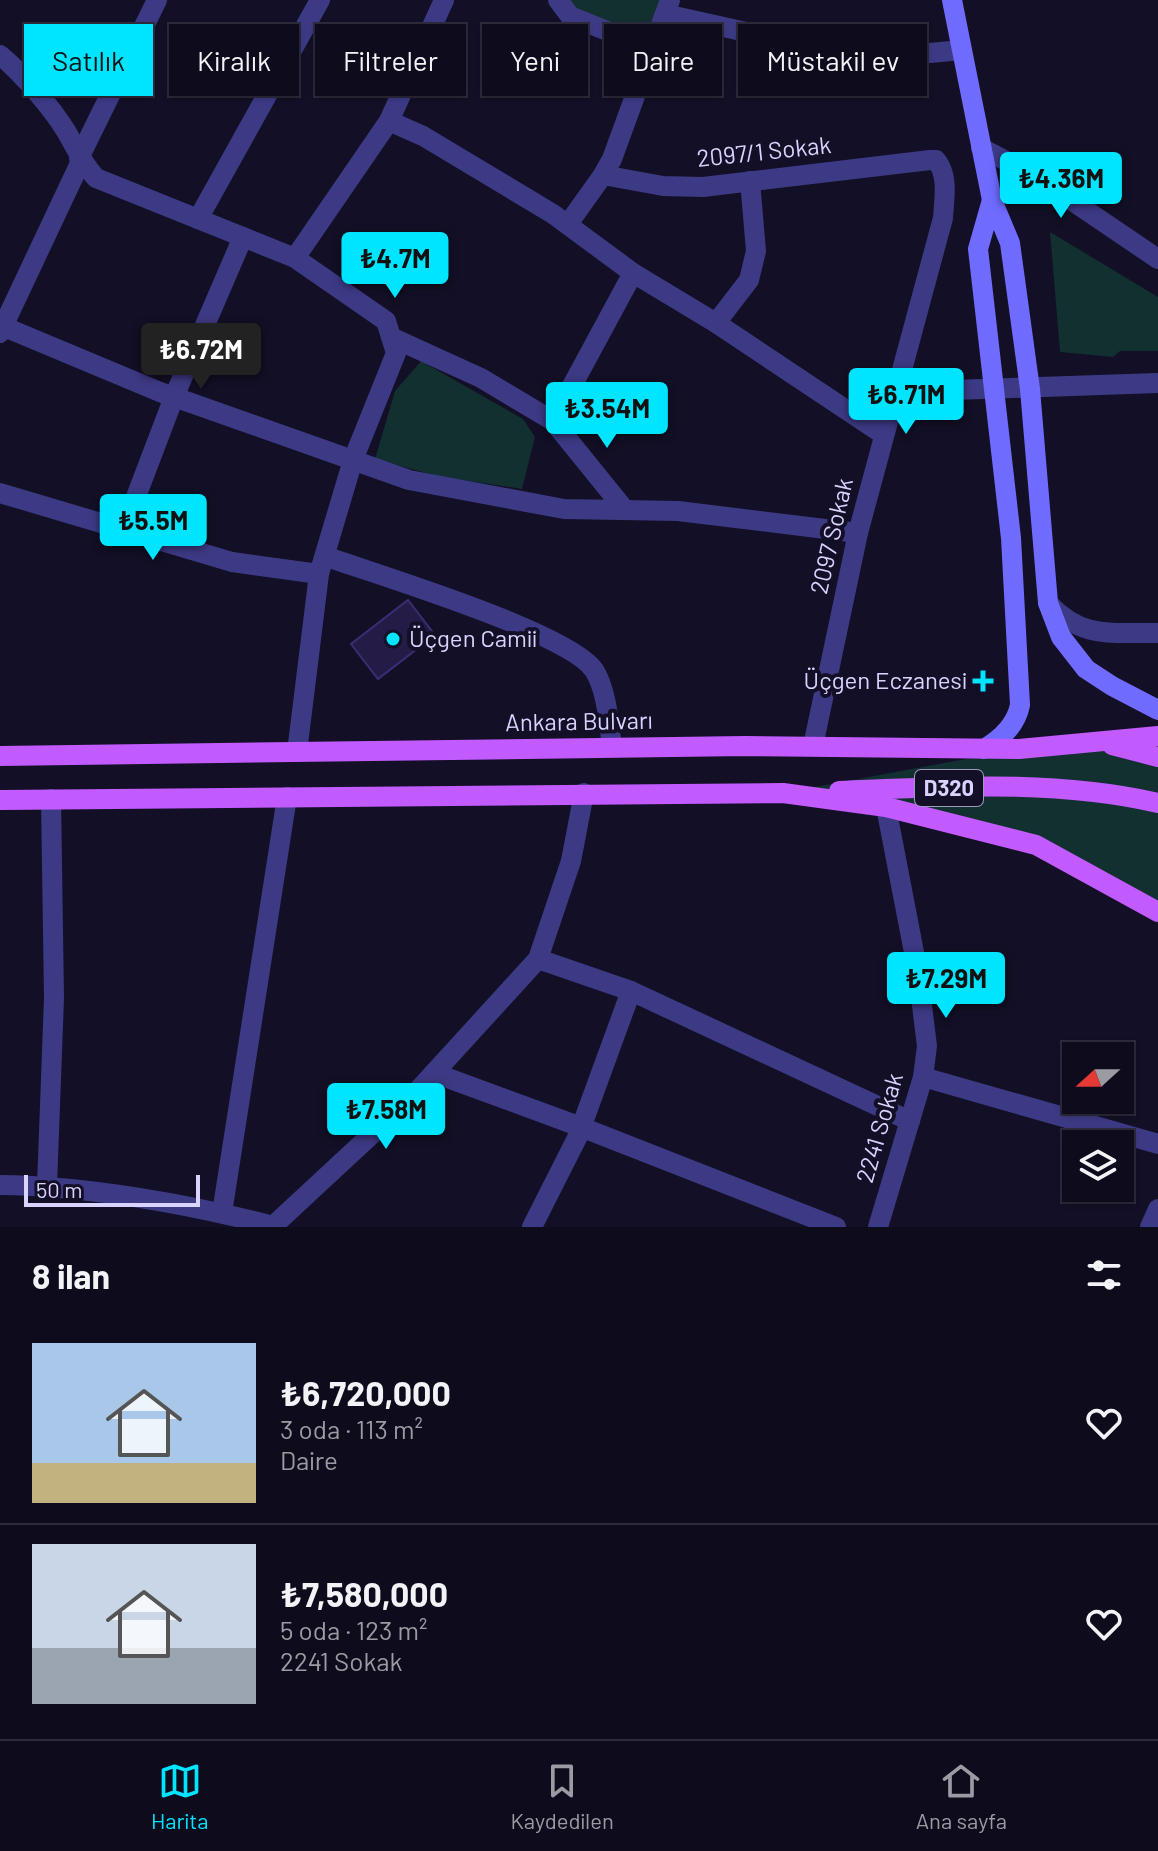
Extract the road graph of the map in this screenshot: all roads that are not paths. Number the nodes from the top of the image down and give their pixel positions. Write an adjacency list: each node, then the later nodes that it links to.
1 (157, 0): 13 (street)
2 (320, 0): 18 (street)
3 (444, 0): 11 (street)
4 (558, 0): 7 (street)
5 (952, 0): 8 (main road)
6 (668, 7): 8 (street)
7 (604, 30)
8 (962, 50): 12 (main road)
9 (0, 55): 13 (street)
10 (634, 96): 15 (street)
11 (389, 121): 19 (street); 21 (street)
12 (981, 148): 17 (main road); 22 (street)
13 (80, 159): 18 (street); 25 (street)
14 (930, 160): 16 (street, 2097/1 Sokak); 30 (street, 2097 Sokak)
15 (603, 175): 16 (street, 2097/1 Sokak); 19 (street)
16 (750, 181): 24 (street)
17 (992, 200): 28 (main road); 29 (main road)
18 (198, 219): 20 (street)
19 (568, 224): 23 (street)
20 (243, 237): 21 (street); 31 (street)
21 (295, 258): 26 (street)
22 (1158, 259)
23 (633, 273): 24 (street); 32 (street)
24 (716, 323): 33 (street)
25 (1, 330): 31 (street)
26 (391, 337): 32 (street); 34 (street)
27 (1158, 383): 28 (street)
28 (1030, 389): 29 (street); 40 (main road)
29 (993, 390): 30 (street); 47 (main road)
30 (896, 392): 33 (street, 2097 Sokak)
31 (174, 397): 34 (street); 37 (street)
32 (553, 421): 36 (street)
33 (884, 435): 38 (street, 2097 Sokak)
34 (353, 460): 36 (street); 39 (street)
35 (0, 493): 37 (street)
36 (625, 510): 38 (street)
37 (123, 531): 39 (street)
38 (858, 533): 45 (street, 2097 Sokak)
39 (322, 565): 46 (street); 48 (street)
40 (1048, 603): 41 (street); 42 (main road)
41 (1158, 633)
42 (1158, 710)
43 (1158, 736): 44 (main road, Ankara Bulvarı)
44 (1100, 742): 47 (main road, Ankara Bulvarı); 50 (main road)
45 (813, 746): 46 (main road, Ankara Bulvarı); 47 (main road, Ankara Bulvarı)
46 (612, 747): 48 (main road, Ankara Bulvarı)
47 (984, 749)
48 (297, 752): 49 (main road, Ankara Bulvarı)
49 (0, 756)
50 (1158, 757)
51 (584, 793): 52 (main road); 53 (main road); 59 (street)
52 (783, 793): 56 (main road, D320); 57 (main road)
53 (287, 797): 54 (main road); 69 (street)
54 (51, 799): 55 (main road); 67 (street)
55 (0, 800)
56 (1158, 803)
57 (886, 807): 58 (main road); 62 (street, 2241 Sokak)
58 (1158, 912)
59 (538, 959): 60 (street); 61 (street)
60 (631, 991): 63 (street); 64 (street)
61 (434, 1073): 64 (street); 70 (street)
62 (923, 1077): 63 (street, 2241 Sokak); 65 (street)
63 (910, 1121): 73 (street, 2241 Sokak)
64 (581, 1127): 71 (street); 72 (street)
65 (1158, 1144)
66 (0, 1185): 67 (street)
67 (47, 1186): 69 (street)
68 (1158, 1209): 74 (street)
69 (222, 1213): 70 (street)
70 (274, 1227)
71 (532, 1227)
72 (836, 1227)
73 (878, 1227)
74 (1150, 1227)

